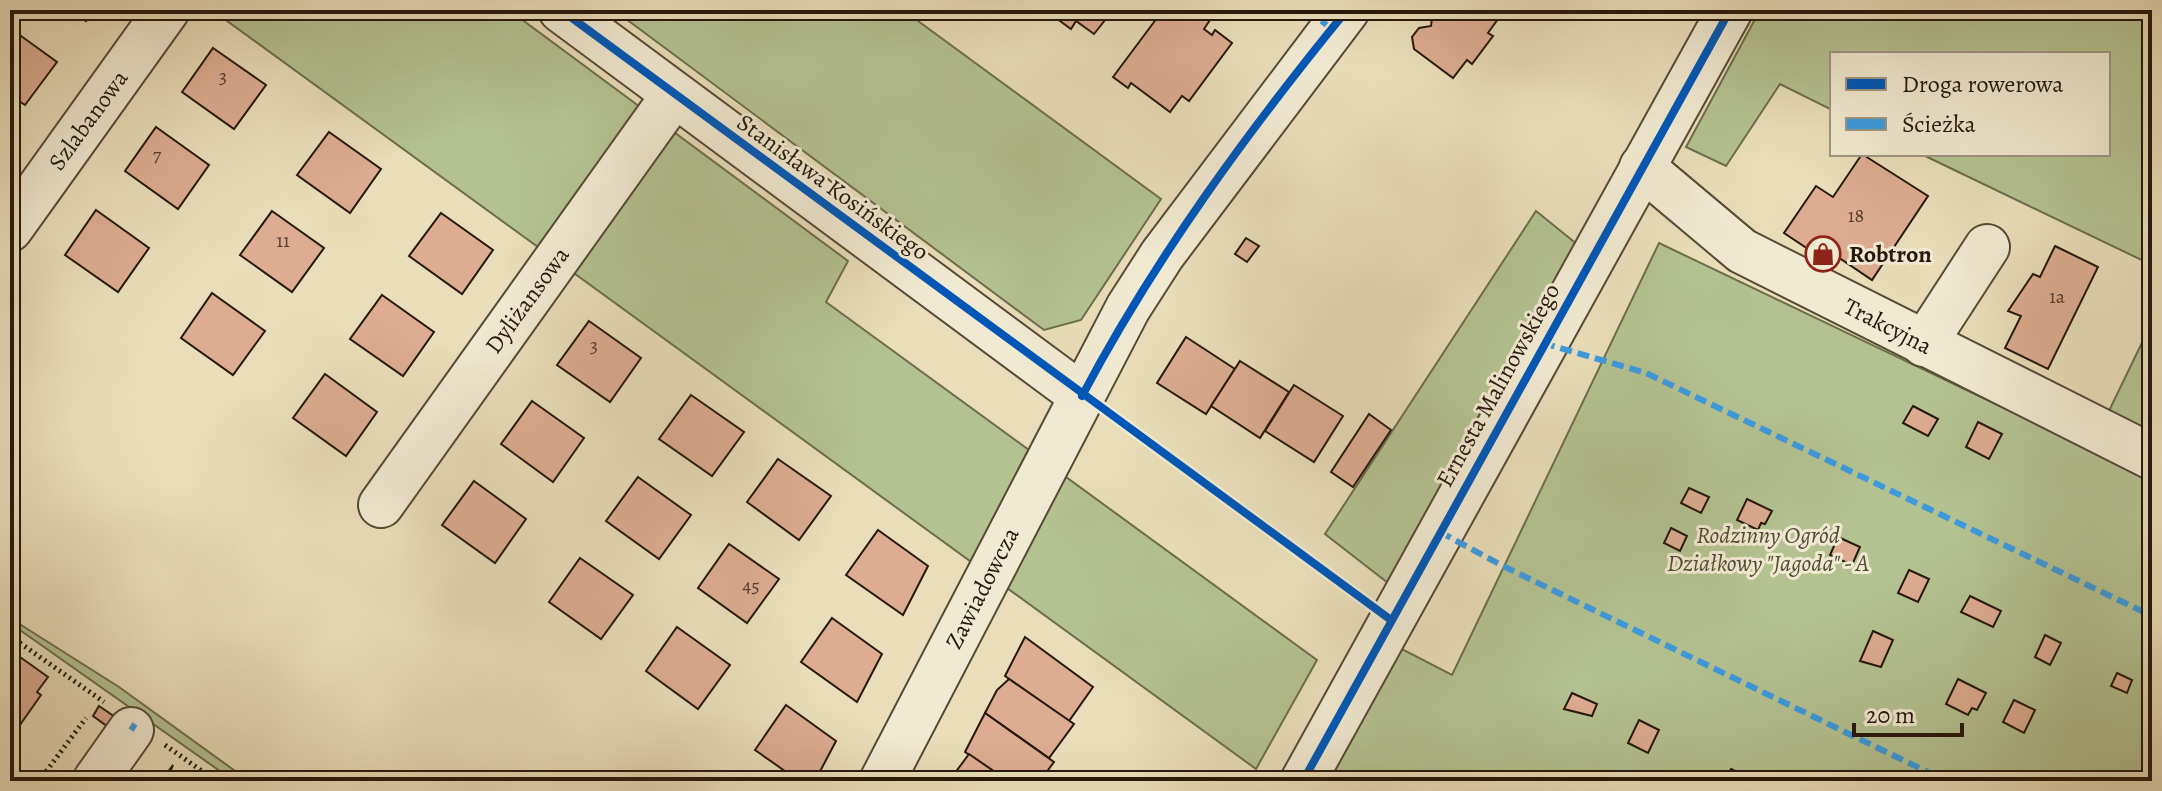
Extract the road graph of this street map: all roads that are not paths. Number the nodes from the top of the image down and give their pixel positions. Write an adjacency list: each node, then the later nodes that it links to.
1 (167, 10): 7 (street, Szlabanowa)
2 (561, 10): 5 (street, Stanisława Kosińskiego)
3 (1730, 10): 6 (street, Ernesta Malinowskiego)
4 (1329, 16): 10 (street, Zawiadowcza)
5 (674, 95): 10 (street, Stanisława Kosińskiego); 12 (street, Dyliżansowa)
6 (1642, 167): 9 (street, Trakcyjna); 16 (street, Ernesta Malinowskiego)
7 (10, 229)
8 (1987, 247): 9 (street)
9 (1924, 344): 11 (street, Trakcyjna)
10 (1082, 396): 15 (street, Zawiadowcza)
11 (2152, 457)
12 (381, 505)
13 (131, 730): 14 (street)
14 (95, 781)
15 (882, 781)
16 (1303, 781)

